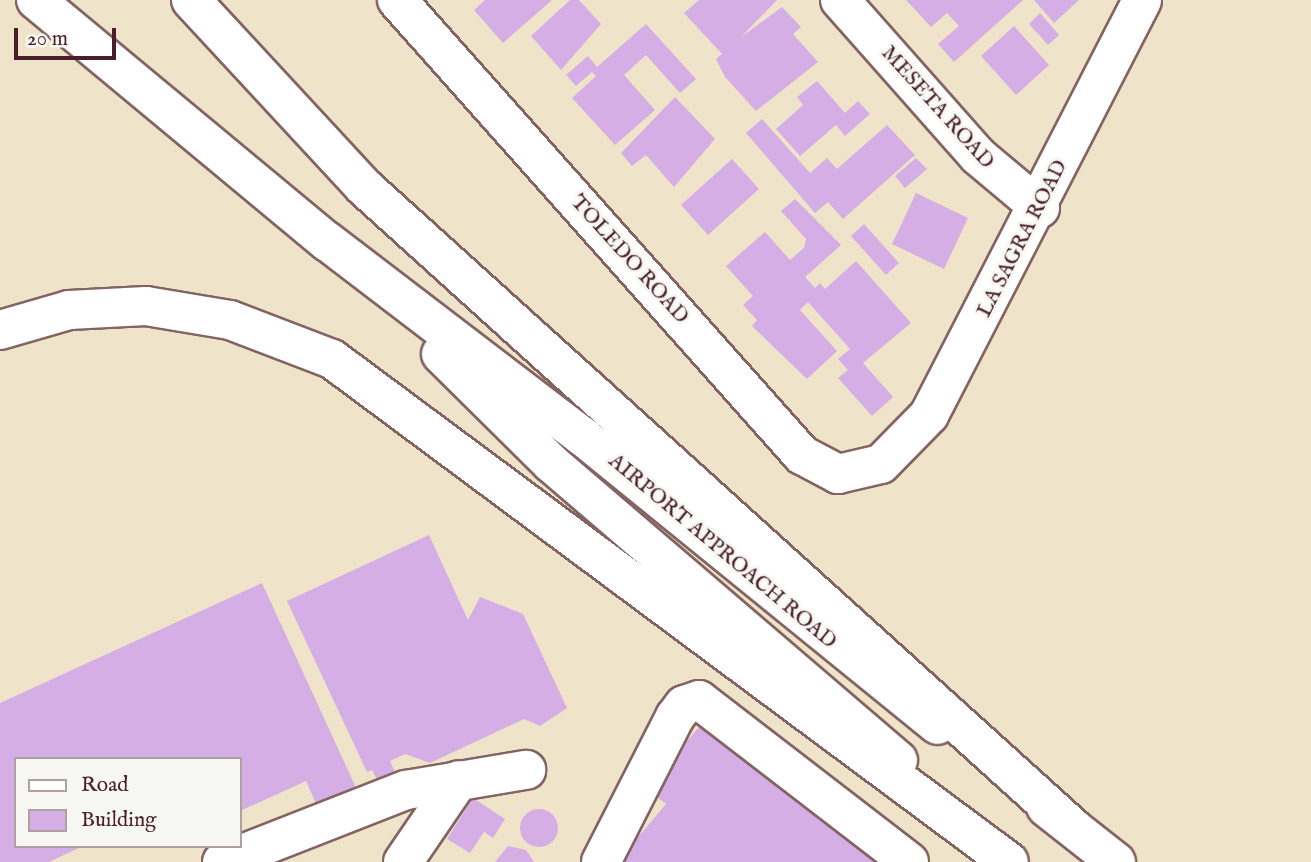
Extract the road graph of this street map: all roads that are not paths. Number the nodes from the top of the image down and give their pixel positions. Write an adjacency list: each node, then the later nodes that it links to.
1 (36, 0): 7 (main road, AIRPORT APPROACH ROAD)
2 (191, 0): 12 (main road)
3 (397, 0): 9 (main road, TOLEDO ROAD)
4 (839, 0): 6 (main road, MESETA ROAD)
5 (1142, 0): 6 (main road, LA SAGRA ROAD)
6 (1040, 208): 9 (main road, LA SAGRA ROAD)
7 (328, 242): 12 (main road, AIRPORT APPROACH ROAD); 18 (main road, AIRPORT APPROACH ROAD)
8 (0, 330): 17 (main road)
9 (881, 464)
10 (526, 770): 11 (main road)
11 (459, 780): 13 (main road); 14 (main road)
12 (1072, 827): 19 (main road, AIRPORT APPROACH ROAD)
13 (222, 862)
14 (403, 862)
15 (601, 862): 16 (main road)
16 (909, 862)
17 (1009, 862)
18 (1017, 862)
19 (1116, 862)

